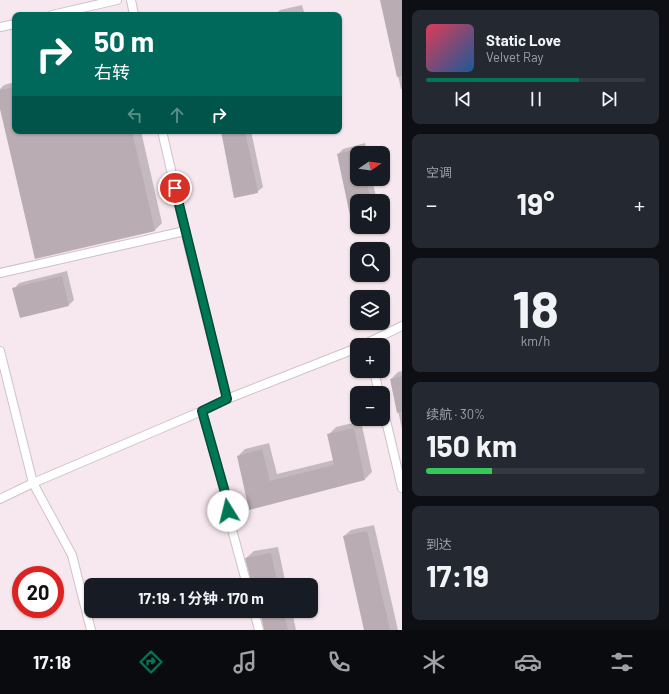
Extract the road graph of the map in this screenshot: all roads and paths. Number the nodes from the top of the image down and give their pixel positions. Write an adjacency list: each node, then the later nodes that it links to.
1 (117, 0): 3 (lane)
2 (131, 0): 4 (lane)
3 (65, 12)
4 (133, 12)
5 (12, 25): 6 (lane)
6 (0, 27)
7 (163, 134): 8 (lane)
8 (185, 231): 9 (lane); 14 (lane)
9 (0, 273)
10 (402, 326): 11 (lane)
11 (378, 338)
12 (0, 350): 17 (lane)
13 (350, 351): 14 (lane)
14 (227, 399): 15 (lane)
15 (202, 411): 17 (lane); 20 (lane)
16 (387, 426): 18 (lane)
17 (33, 483): 19 (lane); 22 (lane)
18 (402, 488)
19 (0, 499)
20 (245, 578)
21 (256, 618): 23 (lane)
22 (91, 630)
23 (259, 630)

